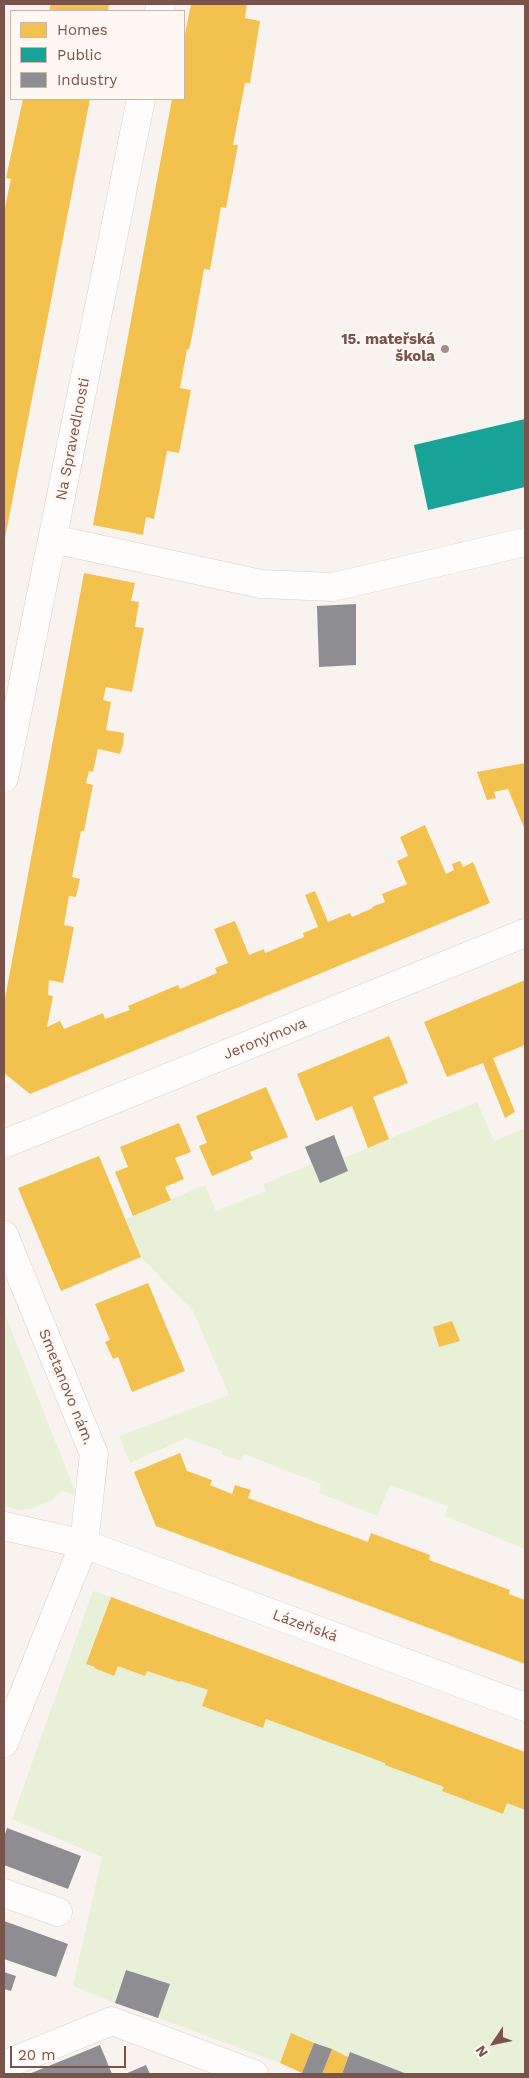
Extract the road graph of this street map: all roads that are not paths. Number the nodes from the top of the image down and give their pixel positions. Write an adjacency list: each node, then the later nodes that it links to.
1 (141, 100): 2 (street, Na Spravedlnosti)
2 (53, 538): 3 (street); 4 (street, Na Spravedlnosti)
3 (525, 542)
4 (4, 778)
5 (525, 932): 6 (street, Jeronýmova)
6 (4, 1144)
7 (4, 1235): 9 (street, Smetanovo nám.)
8 (4, 1526): 9 (street)
9 (84, 1544): 10 (street, Lázeňská); 11 (street, Smetanovo nám.)
10 (525, 1707)
11 (4, 1743)
12 (4, 1893): 13 (street)
13 (58, 1912)
14 (4, 2065): 15 (street)
15 (254, 2074)

